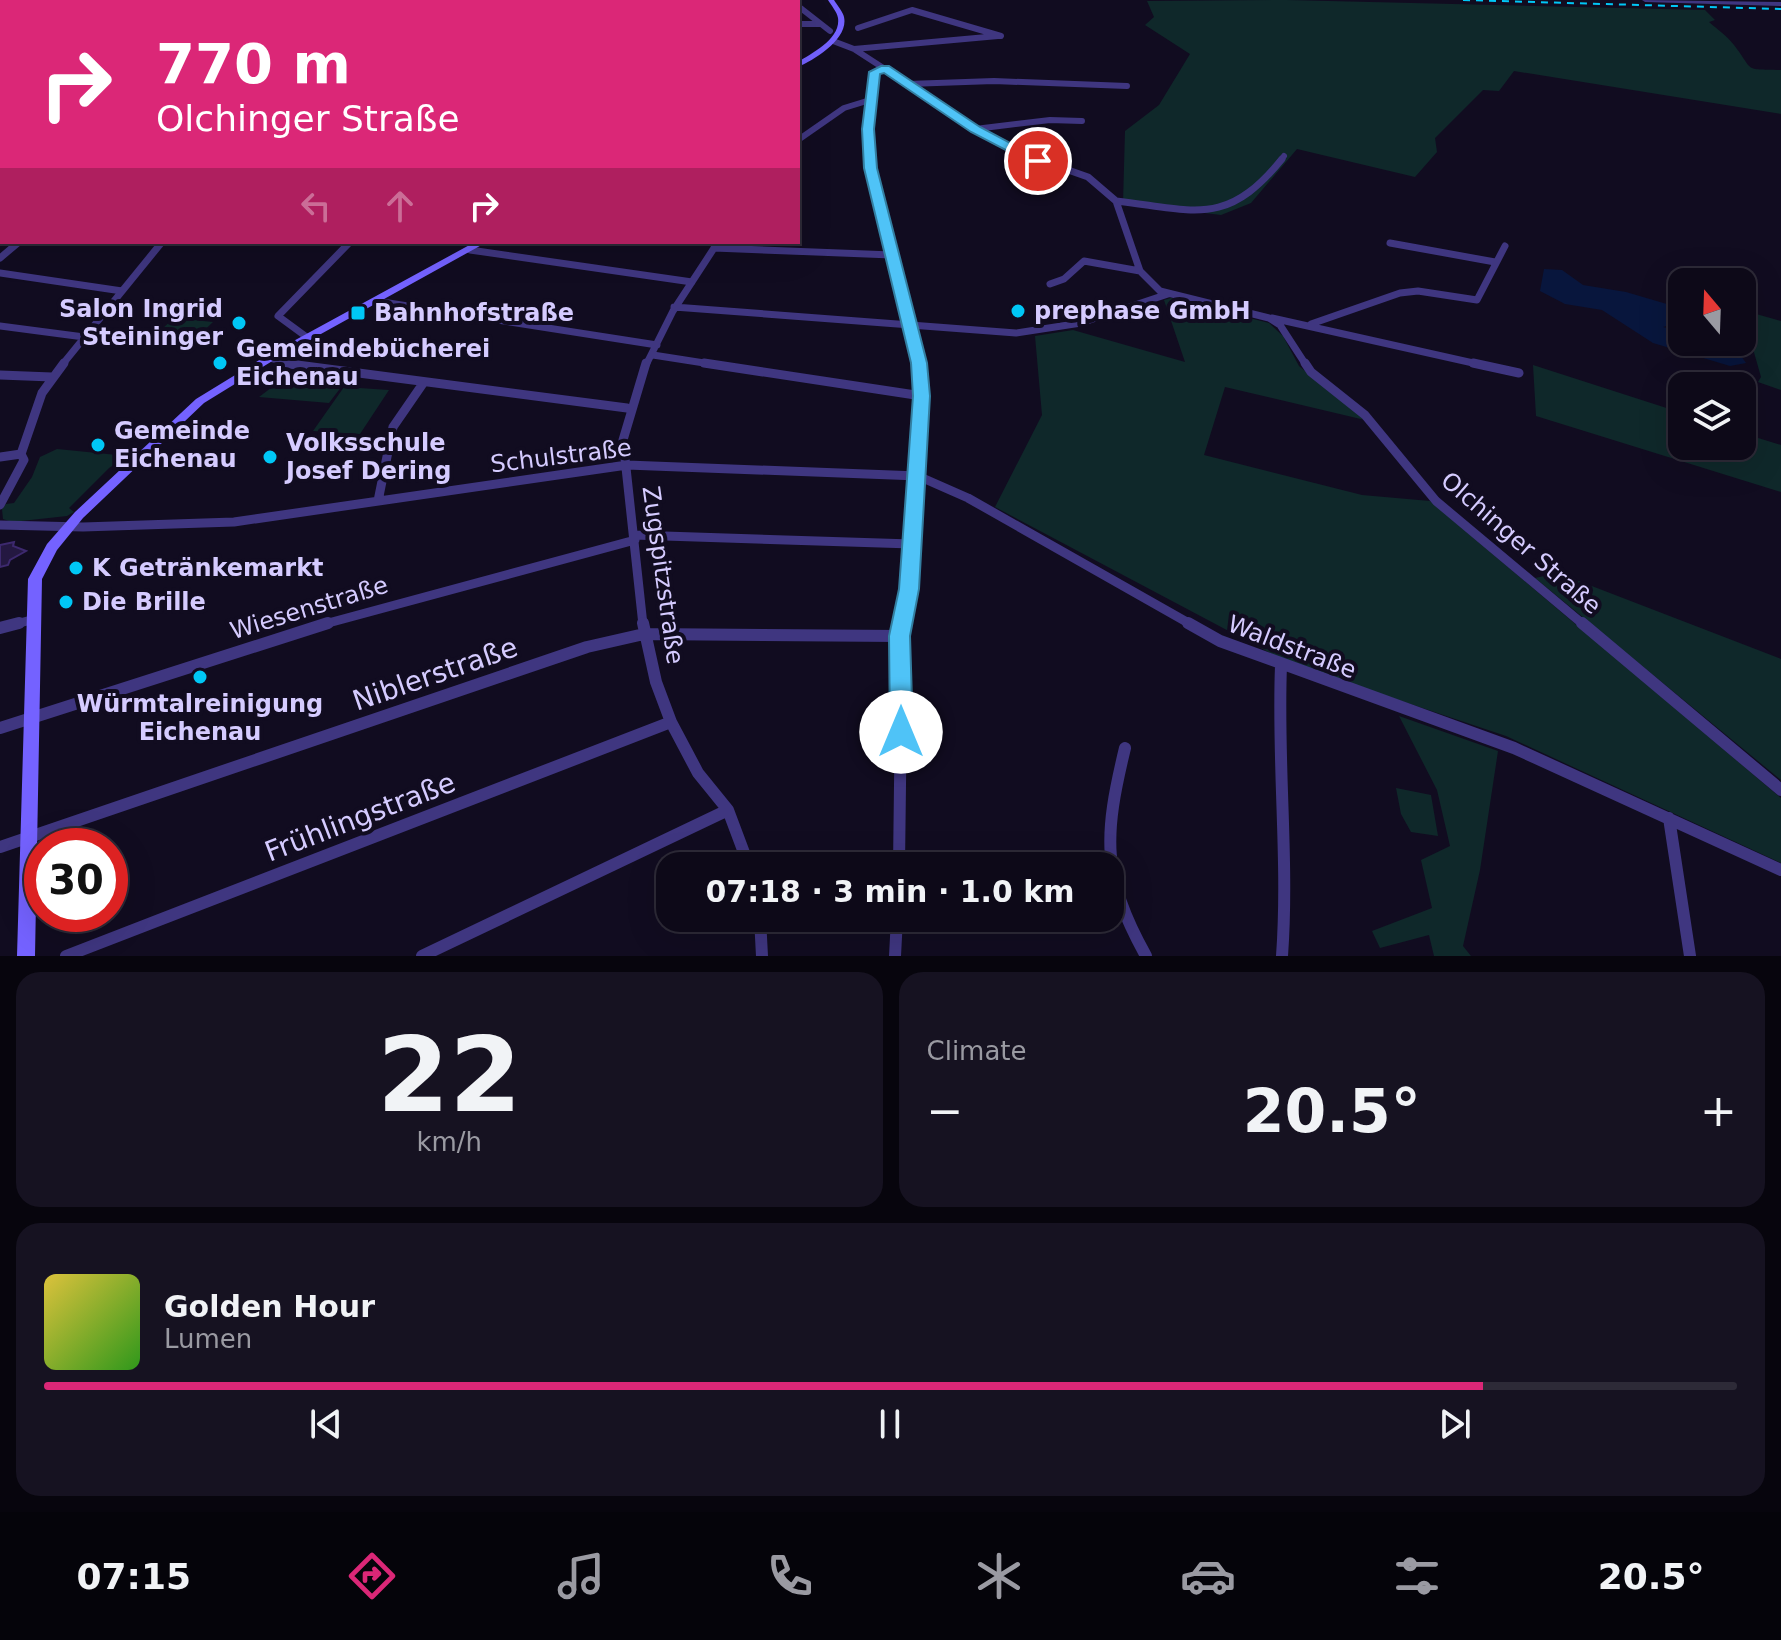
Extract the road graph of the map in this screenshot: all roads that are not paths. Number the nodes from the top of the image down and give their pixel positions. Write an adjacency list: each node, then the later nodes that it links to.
1 (831, 0): 9 (main road)
2 (1645, 0): 3 (street)
3 (1780, 2)
4 (800, 7): 6 (street)
5 (800, 24): 6 (street)
6 (819, 24): 8 (street)
7 (858, 28): 10 (street)
8 (830, 31)
9 (833, 41): 10 (street); 11 (main road)
10 (854, 49): 12 (street)
11 (800, 64)
12 (885, 68): 13 (street); 15 (street)
13 (908, 84): 14 (street); 17 (street)
14 (1127, 86)
15 (870, 100): 18 (street); 29 (street)
16 (1082, 121): 17 (street)
17 (975, 129): 20 (street)
18 (800, 139)
19 (1284, 156): 20 (street)
20 (1116, 201): 32 (street)
21 (1390, 243): 31 (street)
22 (17, 244): 30 (street)
23 (160, 244): 36 (street)
24 (348, 244): 45 (street)
25 (479, 244): 28 (main road)
26 (716, 245): 29 (street); 34 (street, Zugspitzstraße)
27 (1505, 246): 31 (street)
28 (470, 250): 34 (street); 38 (main road)
29 (892, 255): 43 (street)
30 (0, 258)
31 (1495, 262): 41 (street)
32 (1140, 271): 35 (street); 37 (street)
33 (0, 273): 36 (street)
34 (692, 282): 39 (street, Zugspitzstraße)
35 (1050, 284)
36 (122, 291): 44 (street)
37 (1168, 294): 40 (street); 43 (street)
38 (376, 301): 45 (main road); 46 (street)
39 (674, 307): 43 (street); 46 (street, Zugspitzstraße)
40 (1269, 318): 41 (street); 74 (street, Olchinger Straße)
41 (1311, 324): 49 (street)
42 (0, 326): 44 (street)
43 (909, 326): 53 (street)
44 (84, 337): 51 (street)
45 (308, 338): 48 (main road)
46 (657, 345): 47 (street, Zugspitzstraße)
47 (653, 355): 53 (street); 54 (street, Zugspitzstraße)
48 (270, 358): 52 (street); 62 (main road)
49 (1519, 373)
50 (0, 375): 51 (street)
51 (52, 377): 55 (street)
52 (424, 382): 54 (street); 59 (street)
53 (922, 396): 58 (street)
54 (627, 408): 57 (street, Zugspitzstraße)
55 (21, 454): 56 (street); 60 (street)
56 (0, 457)
57 (627, 465): 58 (street, Schulstraße); 59 (street, Schulstraße); 63 (street, Zugspitzstraße)
58 (918, 476): 64 (street); 69 (street, Waldstraße)
59 (378, 501): 62 (street, Schulstraße)
60 (0, 505)
61 (0, 525): 62 (street, Schulstraße)
62 (68, 526): 65 (main road)
63 (634, 538): 64 (street, Wiesenstraße); 67 (street, Zugspitzstraße); 70 (street, Wiesenstraße)
64 (912, 544): 68 (street)
65 (35, 619): 66 (street); 70 (main road)
66 (0, 628)
67 (644, 634): 68 (street, Niblerstraße); 71 (street, Zugspitzstraße); 78 (street, Niblerstraße)
68 (900, 636): 82 (street)
69 (1281, 666): 76 (street, Waldstraße); 93 (street)
70 (31, 718): 72 (street, Wiesenstraße); 77 (main road)
71 (671, 722): 75 (street, Zugspitzstraße); 88 (street, Frühlingstraße)
72 (0, 728)
73 (1125, 748): 92 (street)
74 (1781, 790)
75 (728, 810): 81 (street, Zugspitzstraße); 89 (street)
76 (1669, 818): 83 (street, Waldstraße); 94 (street)
77 (29, 828)
78 (55, 828)
79 (24, 839): 80 (street, Niblerstraße)
80 (0, 847)
81 (744, 852)
82 (899, 852)
83 (1781, 870)
84 (27, 932): 87 (main road)
85 (761, 932): 90 (street)
86 (896, 932): 91 (street)
87 (26, 956)
88 (66, 956)
89 (422, 956)
90 (762, 956)
91 (895, 956)
92 (1146, 956)
93 (1282, 956)
94 (1690, 956)

